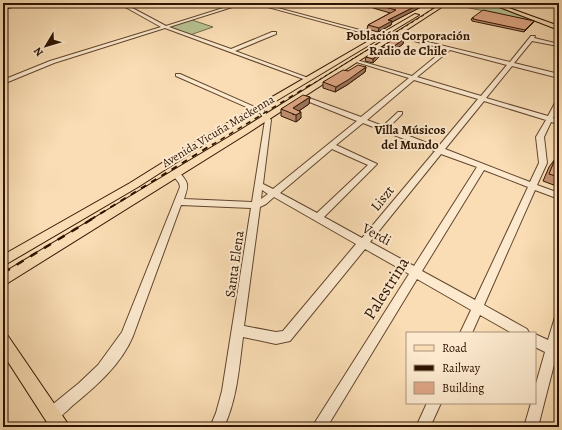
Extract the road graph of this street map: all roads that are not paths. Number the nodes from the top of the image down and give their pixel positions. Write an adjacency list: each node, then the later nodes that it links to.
1 (10, 3): 9 (main road)
2 (29, 3): 11 (main road)
3 (120, 3): 12 (street)
4 (243, 3): 12 (street)
5 (255, 3): 15 (street)
6 (421, 3): 10 (street)
7 (446, 3): 16 (main road, Avenida Vicuña Mackenna)
8 (491, 3): 13 (main road)
9 (3, 4)
10 (433, 4): 15 (main road, Avenida Vicuña Mackenna)
11 (3, 8)
12 (165, 27): 19 (street); 26 (street)
13 (559, 28)
14 (274, 33): 19 (street)
15 (382, 34): 16 (main road); 25 (main road, Avenida Vicuña Mackenna)
16 (397, 35): 18 (street); 20 (main road, Avenida Vicuña Mackenna)
17 (558, 46): 21 (street, Liszt)
18 (449, 48): 21 (street); 24 (street)
19 (231, 51): 25 (street)
20 (355, 60): 24 (street); 28 (main road, Avenida Vicuña Mackenna)
21 (510, 64): 23 (street); 29 (street, Liszt)
22 (178, 75): 31 (street)
23 (559, 76)
24 (413, 78): 29 (street); 36 (street)
25 (308, 79): 27 (main road, Avenida Vicuña Mackenna)
26 (3, 82)
27 (292, 88): 28 (main road); 31 (main road, Avenida Vicuña Mackenna)
28 (300, 96): 34 (main road, Avenida Vicuña Mackenna); 36 (street)
29 (482, 99): 35 (street); 40 (street, Liszt)
30 (559, 101): 32 (street)
31 (256, 109): 34 (street); 51 (main road, Avenida Vicuña Mackenna)
32 (556, 112): 35 (street)
33 (400, 113): 38 (street)
34 (268, 117): 42 (main road, Avenida Vicuña Mackenna); 43 (street, Santa Elena)
35 (549, 119): 37 (street); 44 (street)
36 (362, 120): 38 (street); 39 (street)
37 (559, 122)
38 (384, 128): 40 (street)
39 (332, 146): 45 (street); 49 (street)
40 (440, 150): 41 (street); 50 (street, Liszt)
41 (482, 166): 44 (street); 52 (street, Palestrina)
42 (175, 173): 47 (street); 53 (main road, Avenida Vicuña Mackenna)
43 (259, 185): 45 (street, Verdi); 48 (street, Santa Elena)
44 (532, 186): 46 (street); 54 (street)
45 (274, 194): 48 (street); 49 (street, Verdi)
46 (559, 196)
47 (179, 202): 48 (street); 63 (street)
48 (256, 205): 56 (street, Santa Elena)
49 (318, 218): 50 (street, Verdi)
50 (363, 243): 52 (street, Verdi); 56 (street, Liszt)
51 (3, 261)
52 (416, 273): 54 (street, Verdi); 65 (street, Palestrina)
53 (3, 280)
54 (477, 308): 57 (street); 58 (street, Verdi)
55 (559, 321): 61 (street)
56 (238, 331): 64 (street, Santa Elena)
57 (466, 332)
58 (521, 332)
59 (3, 341): 63 (main road)
60 (536, 341): 61 (street)
61 (552, 349): 67 (street)
62 (434, 404): 66 (street)
63 (56, 421)
64 (217, 427)
65 (319, 427)
66 (423, 427)
67 (531, 427)

